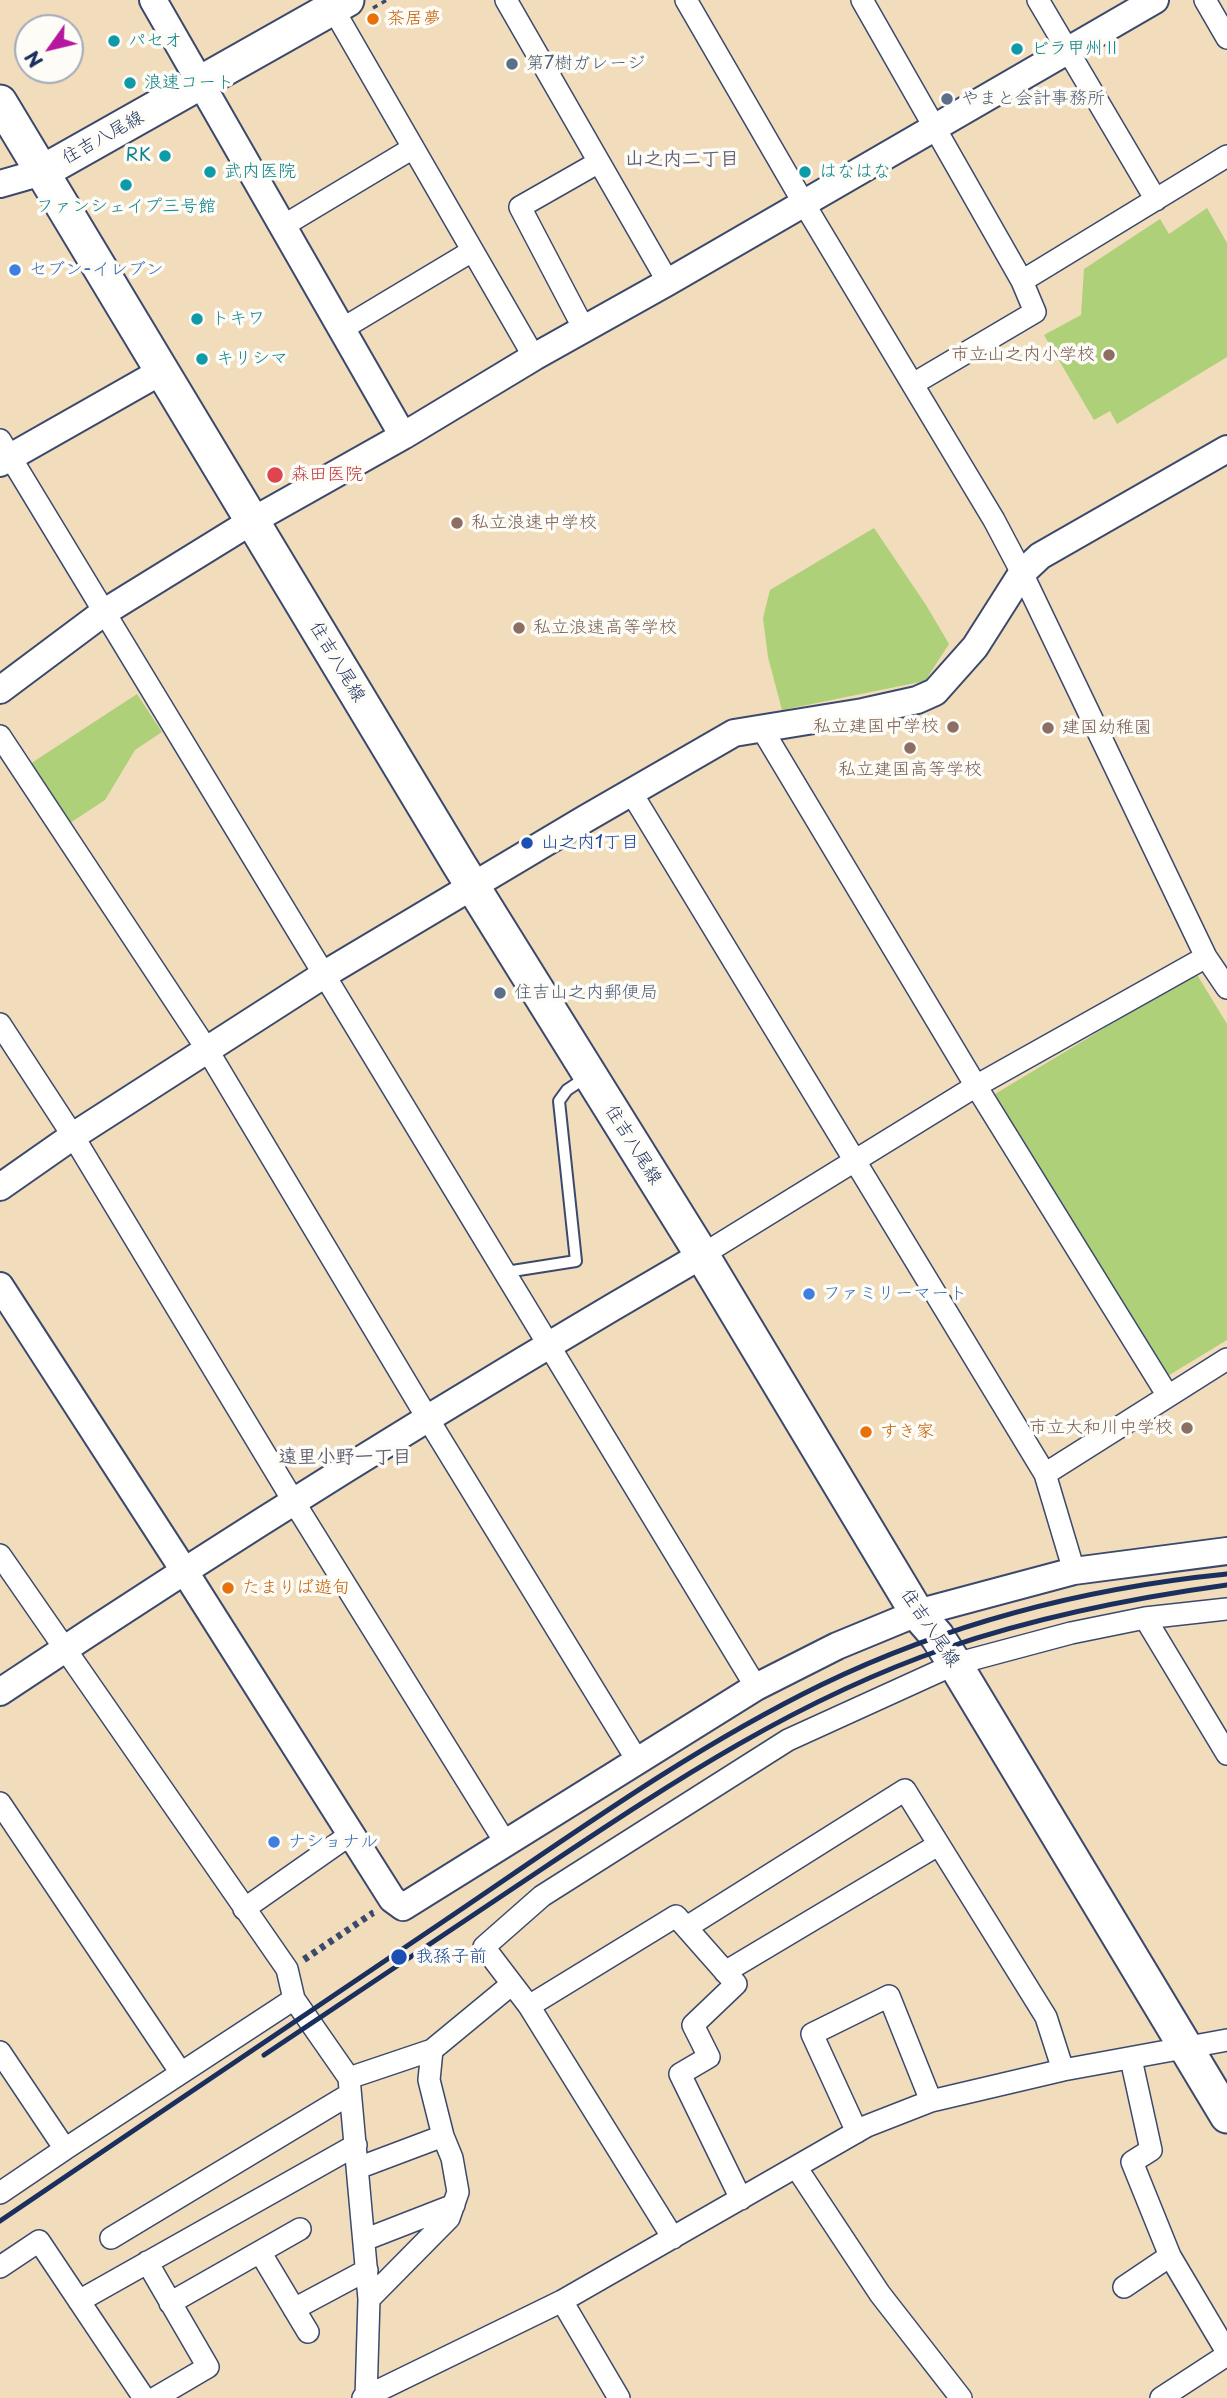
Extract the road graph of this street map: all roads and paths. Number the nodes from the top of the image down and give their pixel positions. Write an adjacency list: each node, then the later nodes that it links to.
1 (153, 0): 11 (street)
2 (506, 0): 16 (street)
3 (686, 0): 20 (street)
4 (862, 0): 13 (street)
5 (1038, 0): 10 (street)
6 (1155, 0): 10 (street)
7 (1205, 0): 9 (street)
8 (336, 3): 11 (main road, 住吉八尾線); 14 (street)
9 (1227, 38)
10 (1068, 51): 13 (street); 19 (street)
11 (201, 84): 17 (main road, 住吉八尾線); 21 (street)
12 (0, 102): 17 (main road, 住吉八尾線)
13 (935, 128): 20 (street); 23 (street)
14 (413, 148): 21 (street); 22 (street)
15 (1227, 156): 19 (street)
16 (599, 162): 24 (street); 25 (street)
17 (42, 172): 18 (street); 28 (main road, 住吉八尾線)
18 (0, 184)
19 (1156, 200): 23 (street)
20 (803, 202): 24 (street); 29 (street)
21 (283, 226): 26 (street)
22 (472, 251): 26 (street); 27 (street)
23 (1022, 281): 29 (street)
24 (668, 282): 25 (street)
25 (584, 328): 27 (street)
26 (342, 329): 30 (street)
27 (534, 357): 30 (street)
28 (162, 371): 32 (street); 33 (main road, 住吉八尾線)
29 (913, 384): 34 (street)
30 (403, 436): 33 (street)
31 (1227, 449): 34 (street)
32 (3, 454): 35 (street)
33 (252, 522): 35 (street); 40 (main road, 住吉八尾線)
34 (1022, 573): 37 (street); 41 (street)
35 (103, 613): 36 (street); 42 (street)
36 (0, 690)
37 (762, 729): 39 (street); 47 (street)
38 (0, 736): 45 (street)
39 (631, 792): 40 (street); 49 (street)
40 (473, 887): 42 (street); 46 (main road, 住吉八尾線)
41 (1206, 957): 43 (street); 47 (street)
42 (325, 975): 45 (street); 52 (street)
43 (1227, 988)
44 (0, 1024): 48 (street)
45 (208, 1051): 48 (street); 57 (street)
46 (590, 1075): 51 (main road, 住吉八尾線); 52 (lane)
47 (976, 1086): 49 (street); 56 (street)
48 (73, 1136): 50 (street); 59 (street)
49 (854, 1161): 51 (street); 58 (street)
50 (0, 1186)
51 (702, 1255): 54 (street); 65 (main road, 住吉八尾線)
52 (506, 1272): 54 (street)
53 (0, 1286): 63 (street)
54 (550, 1345): 57 (street); 69 (street)
55 (1227, 1359): 56 (street)
56 (1168, 1396): 58 (street)
57 (428, 1419): 59 (street); 72 (street)
58 (1045, 1474): 62 (street)
59 (294, 1503): 63 (street); 75 (street)
60 (1227, 1550): 62 (street)
61 (0, 1555): 67 (street)
62 (1074, 1571): 65 (street)
63 (185, 1572): 67 (street); 74 (street)
64 (1227, 1609): 66 (street)
65 (917, 1613): 68 (main road, 住吉八尾線); 69 (street)
66 (1145, 1618): 68 (street); 71 (street)
67 (64, 1649): 70 (street); 78 (street)
68 (955, 1664): 82 (street); 86 (main road, 住吉八尾線)
69 (756, 1687): 72 (street)
70 (0, 1692)
71 (1227, 1754)
72 (636, 1760): 75 (street)
73 (0, 1803): 91 (street)
74 (351, 1834): 77 (street); 78 (street)
75 (505, 1842): 77 (street)
76 (938, 1845): 79 (street); 81 (street); 90 (street)
77 (385, 1905): 80 (path); 80 (path)
78 (244, 1909): 80 (street)
79 (687, 1927): 81 (street); 84 (street)
80 (293, 1967): 83 (street)
81 (725, 1972): 102 (street)
82 (512, 1984): 84 (street); 87 (street)
83 (294, 1999): 91 (street); 92 (street)
84 (529, 2006): 106 (street)
85 (1227, 2040): 86 (street)
86 (1186, 2049): 89 (street); 94 (main road, 住吉八尾線)
87 (432, 2050): 92 (street); 96 (street)
88 (0, 2052): 98 (street)
89 (1132, 2059): 90 (street); 109 (street)
90 (1063, 2070): 93 (street)
91 (181, 2073): 98 (street)
92 (349, 2086): 97 (street); 105 (street)
93 (931, 2101): 95 (street); 95 (street)
94 (1227, 2116)
95 (857, 2132): 99 (street)
96 (443, 2136): 100 (street); 103 (street)
97 (356, 2145): 100 (street); 110 (street)
98 (65, 2149): 101 (street)
99 (796, 2167): 102 (street); 125 (street)
100 (358, 2168): 107 (street)
101 (0, 2193)
102 (741, 2199): 106 (street)
103 (454, 2206): 107 (street); 114 (street)
104 (300, 2229): 108 (street)
105 (111, 2238)
106 (673, 2238): 116 (street)
107 (364, 2240): 112 (street)
108 (260, 2252): 117 (street); 118 (street)
109 (1170, 2256): 113 (street); 120 (street)
110 (147, 2262): 115 (street); 117 (street)
111 (0, 2267): 115 (street)
112 (367, 2270): 114 (street); 118 (street)
113 (1124, 2287)
114 (369, 2299): 123 (street)
115 (79, 2301): 121 (street)
116 (562, 2301): 123 (street); 124 (street)
117 (170, 2303): 122 (street)
118 (294, 2309): 119 (street)
119 (308, 2332)
120 (1227, 2353): 126 (street)
121 (144, 2398)
122 (155, 2398)
123 (365, 2398)
124 (619, 2398)
125 (961, 2398)
126 (1161, 2398)

